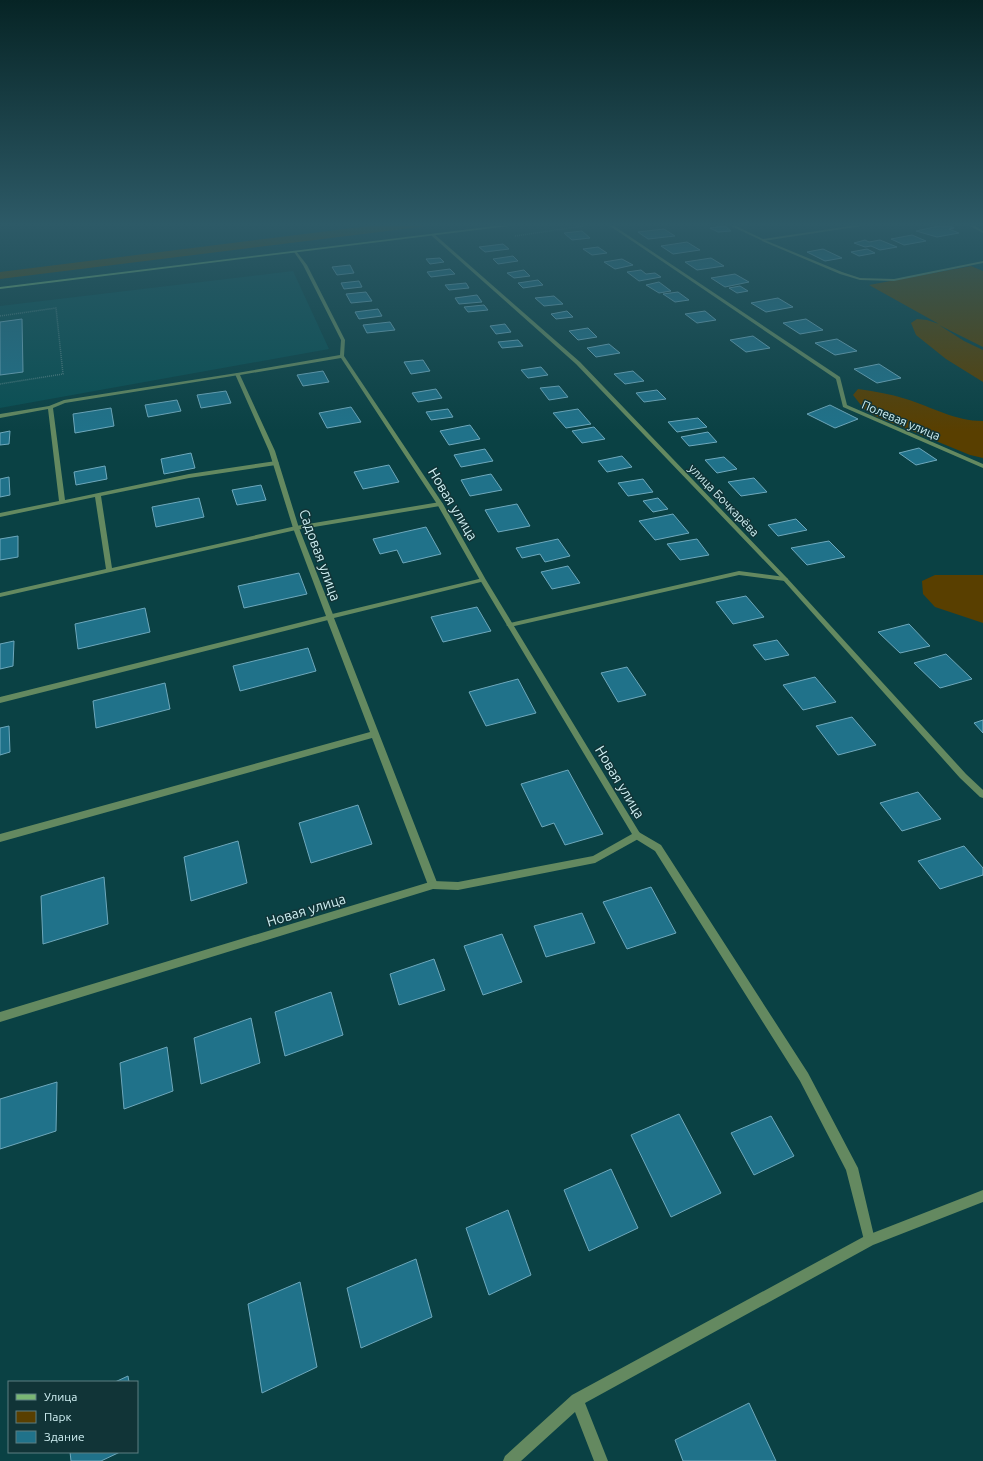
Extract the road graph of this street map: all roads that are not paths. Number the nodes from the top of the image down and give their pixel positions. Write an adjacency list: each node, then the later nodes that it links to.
1 (320, 294): 4 (street)
2 (500, 294): 16 (street, улица Бочкарёва)
3 (713, 294): 9 (street, Полевая улица)
4 (342, 356): 5 (street); 12 (street, Новая улица)
5 (237, 374): 6 (street); 8 (street, Садовая улица)
6 (50, 407): 7 (street); 11 (street)
7 (0, 416)
8 (276, 464): 10 (street); 14 (street, Садовая улица)
9 (983, 466)
10 (98, 495): 11 (street); 15 (street)
11 (62, 503): 13 (street)
12 (440, 504): 14 (street); 17 (street, Новая улица)
13 (0, 515)
14 (296, 528): 15 (street); 19 (street, Садовая улица)
15 (109, 569): 18 (street)
16 (785, 579): 20 (street); 23 (street, улица Бочкарёва)
17 (483, 580): 19 (street); 20 (street, Новая улица)
18 (0, 595)
19 (330, 617): 21 (street, Садовая улица); 22 (street)
20 (510, 625): 24 (street, Новая улица)
21 (0, 700)
22 (375, 734): 25 (street); 26 (street)
23 (983, 796)
24 (637, 835): 26 (street, Новая улица); 29 (street)
25 (0, 838)
26 (433, 885): 27 (street, Новая улица)
27 (0, 1017)
28 (983, 1196): 29 (street)
29 (869, 1240): 30 (street)
30 (578, 1400): 31 (street); 32 (street)
31 (510, 1461)
32 (601, 1461)

